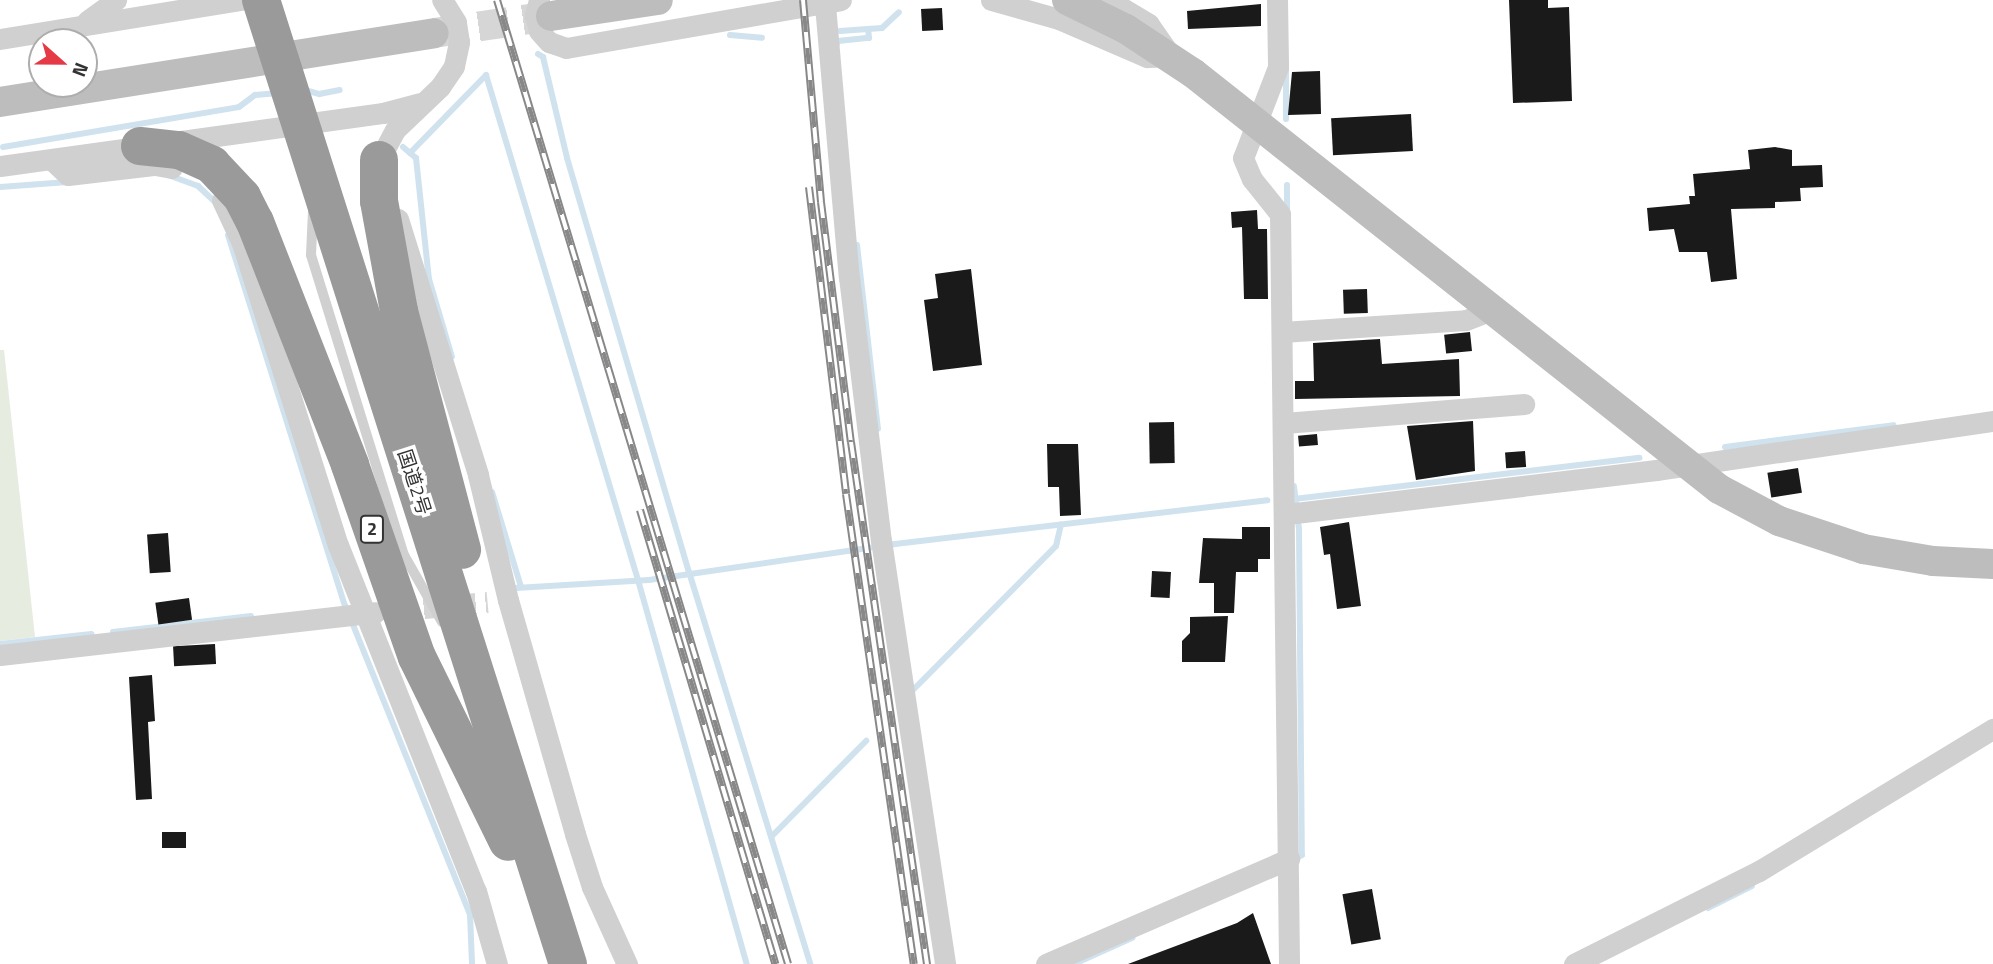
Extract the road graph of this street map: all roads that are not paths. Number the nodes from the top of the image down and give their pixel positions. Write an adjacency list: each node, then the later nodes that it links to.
1 (116, 0): 12 (street)
2 (241, 0): 12 (street)
3 (261, 0): 35 (highway, 国道2号 / 2)
4 (442, 0): 17 (street)
5 (658, 0): 11 (street)
6 (991, 0): 15 (street)
7 (1067, 0): 15 (street)
8 (1109, 0): 15 (street)
9 (1277, 0): 18 (street)
10 (833, 2): 11 (street); 40 (street)
11 (545, 8)
12 (83, 24): 14 (street)
13 (434, 33): 16 (street)
14 (0, 39)
15 (1171, 56): 18 (street)
16 (0, 102)
17 (422, 102): 19 (street); 20 (street)
18 (1255, 121): 23 (street); 24 (street)
19 (140, 146): 21 (street); 38 (highway, 2)
20 (379, 160): 35 (highway, 2); 39 (street)
21 (54, 162): 22 (street); 32 (street)
22 (0, 166)
23 (1489, 311): 24 (street); 28 (street)
24 (1288, 332): 27 (street)
25 (1524, 404): 27 (street)
26 (1993, 422): 28 (street)
27 (1290, 423): 29 (street)
28 (1686, 465): 29 (street); 30 (street)
29 (1296, 513): 36 (street)
30 (1993, 564)
31 (389, 611): 32 (street)
32 (354, 614): 33 (street); 37 (street)
33 (0, 655)
34 (1993, 729): 43 (street)
35 (527, 835): 38 (highway, 国道2号 / 2)
36 (1289, 859): 41 (street); 42 (street)
37 (496, 964)
38 (567, 964)
39 (627, 964)
40 (945, 964)
41 (1046, 964)
42 (1289, 964)
43 (1574, 964)

